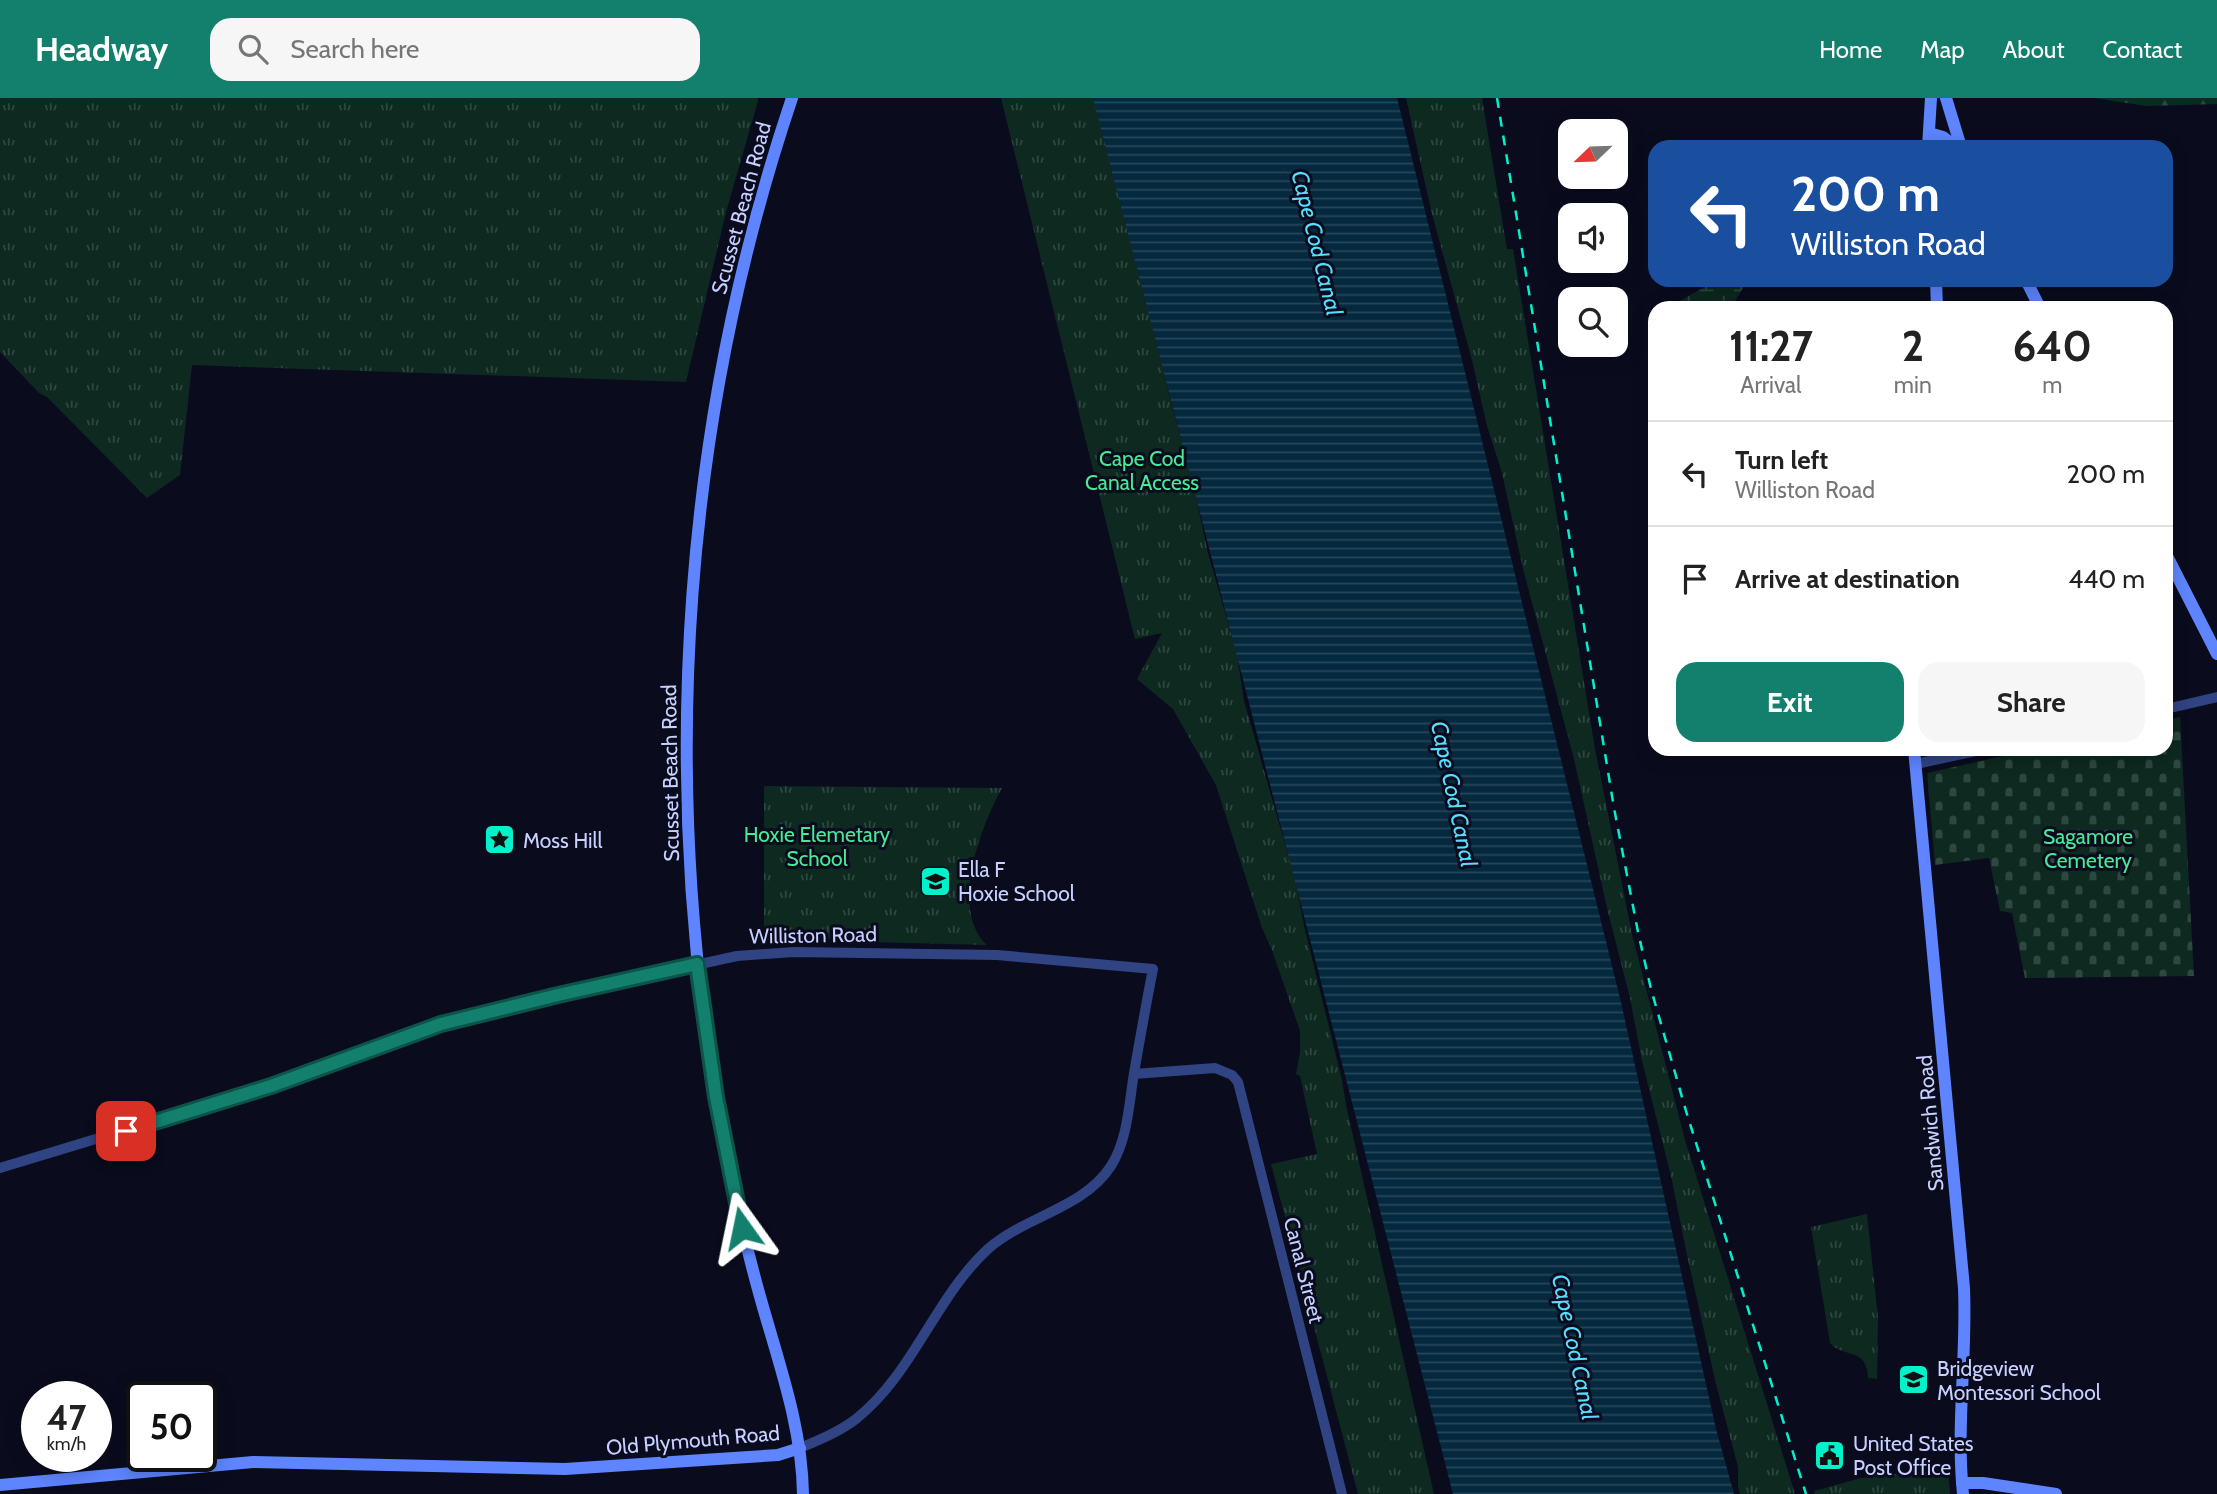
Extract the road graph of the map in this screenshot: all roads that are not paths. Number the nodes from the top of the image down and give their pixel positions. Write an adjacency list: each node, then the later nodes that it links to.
1 (792, 98): 15 (main road, Scusset Beach Road)
2 (1931, 98): 4 (main road)
3 (1946, 98): 7 (main road)
4 (1928, 133): 5 (main road); 6 (main road)
5 (1928, 140)
6 (1948, 140)
7 (1957, 140)
8 (2173, 568): 9 (main road)
9 (2217, 654)
10 (2217, 697): 11 (street)
11 (2173, 707)
12 (1915, 756): 14 (main road, Sandwich Road)
13 (1952, 756): 14 (street)
14 (1916, 764): 21 (main road, Sandwich Road)
15 (697, 964): 16 (street, Williston Road); 18 (street, Williston Road); 19 (main road, Scusset Beach Road)
16 (1153, 969): 17 (street, Old Plymouth Road)
17 (1134, 1074): 19 (street, Old Plymouth Road); 23 (street, Canal Street)
18 (0, 1168)
19 (800, 1448): 20 (main road, Old Plymouth Road); 22 (main road, Scusset Beach Road)
20 (0, 1485)
21 (1963, 1489): 24 (main road)
22 (803, 1494)
23 (1342, 1494)
24 (2056, 1494)

